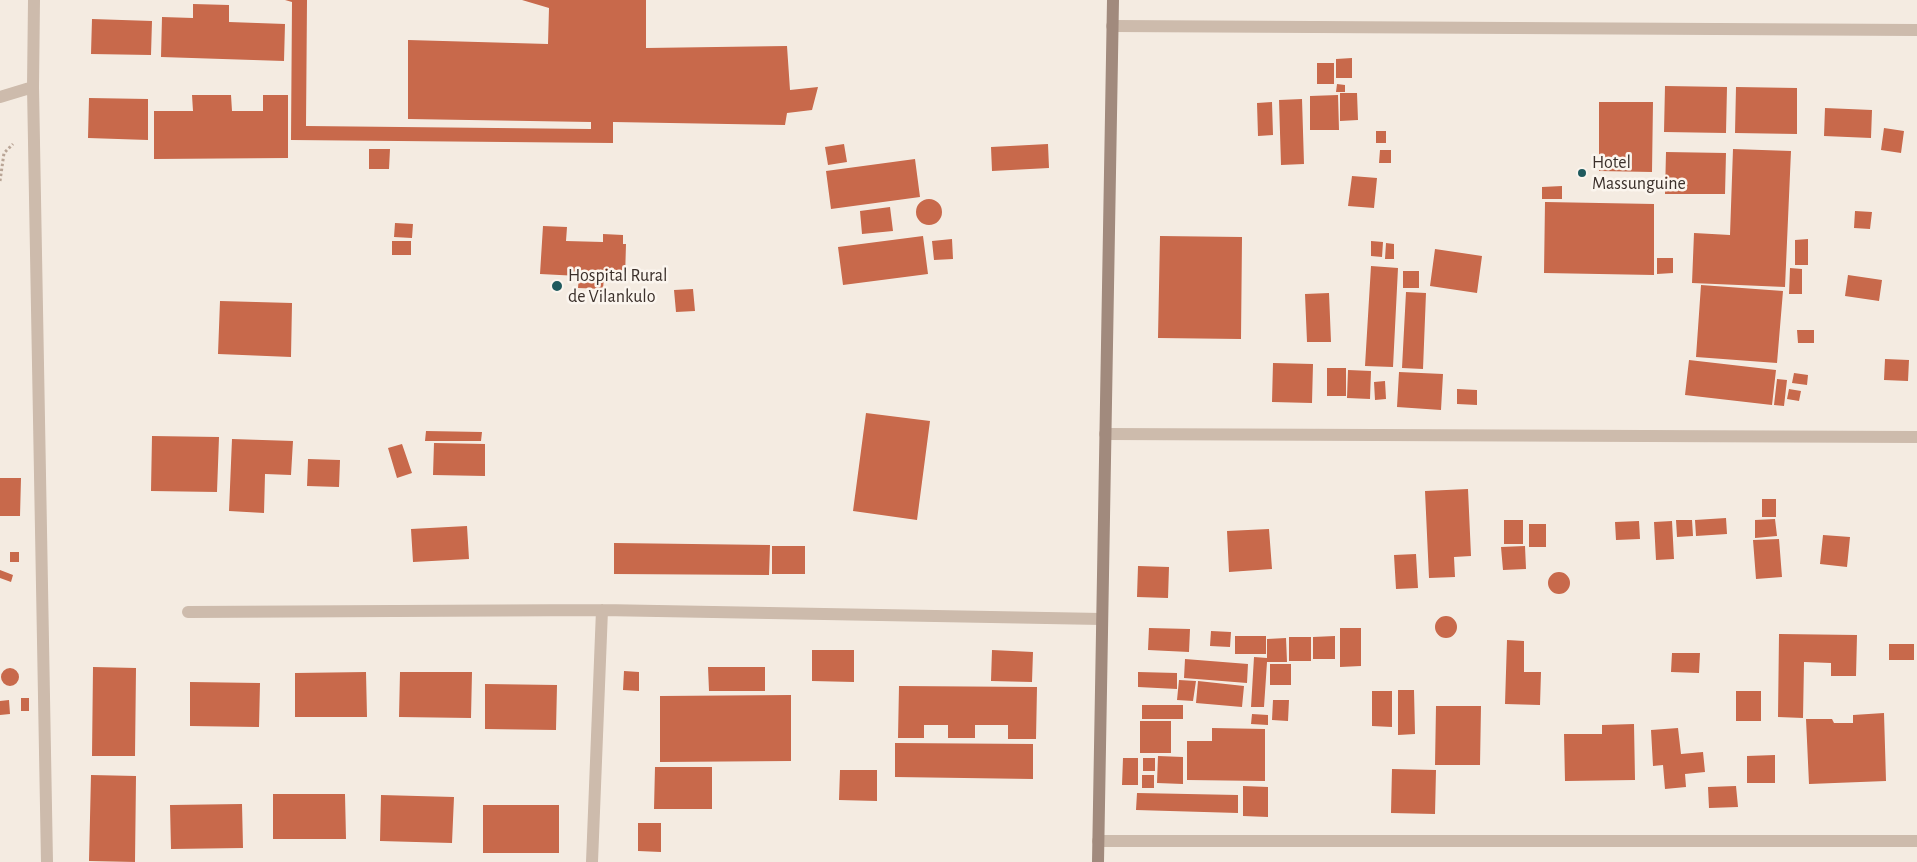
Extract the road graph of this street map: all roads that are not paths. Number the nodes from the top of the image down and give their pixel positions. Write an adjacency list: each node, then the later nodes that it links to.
1 (34, 0): 5 (street)
2 (1113, 0): 3 (main road)
3 (1112, 26): 4 (street); 7 (main road)
4 (1917, 30)
5 (33, 87): 6 (street); 14 (street)
6 (0, 98)
7 (1105, 434): 8 (street); 11 (main road)
8 (1917, 437)
9 (602, 610): 10 (street); 11 (street); 15 (street)
10 (188, 612)
11 (1102, 619): 12 (main road)
12 (1098, 841): 13 (street); 16 (main road)
13 (1917, 841)
14 (47, 862)
15 (592, 862)
16 (1098, 862)

